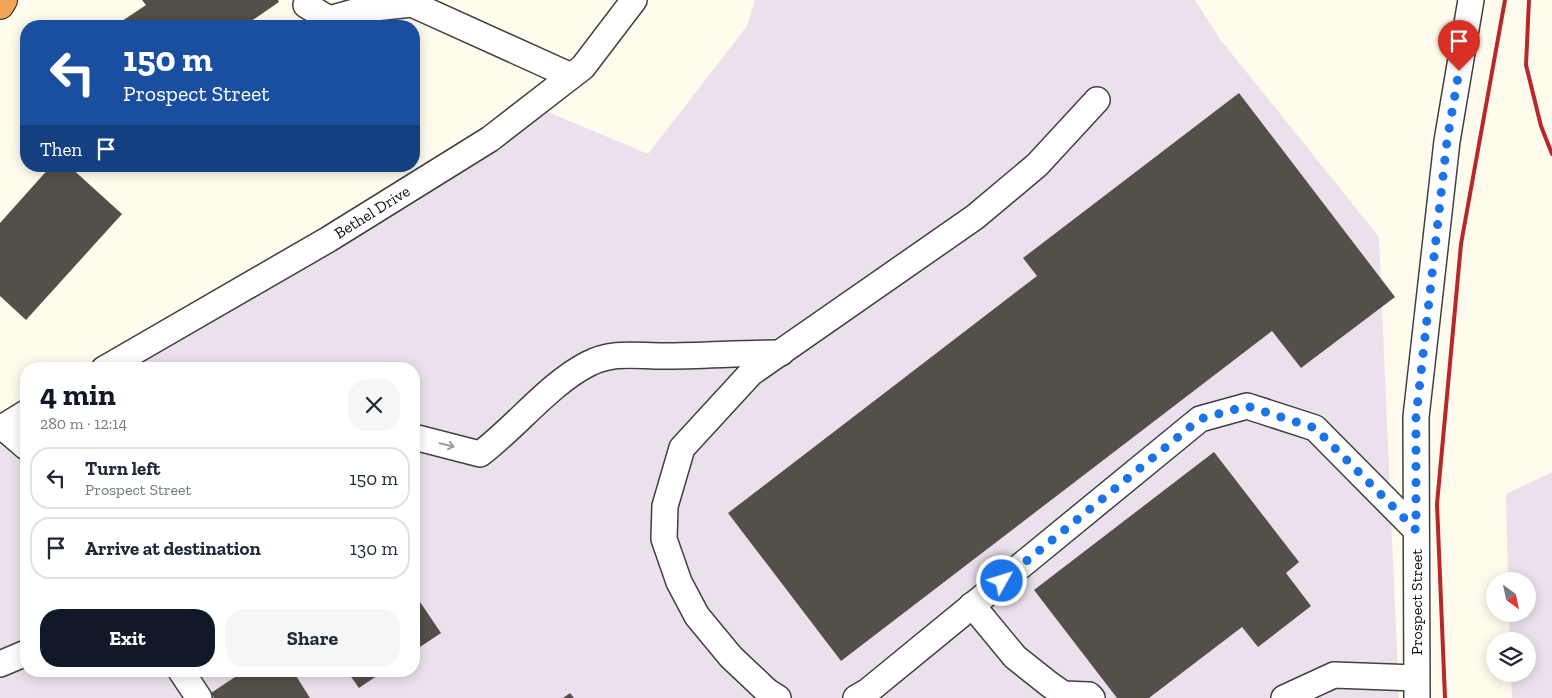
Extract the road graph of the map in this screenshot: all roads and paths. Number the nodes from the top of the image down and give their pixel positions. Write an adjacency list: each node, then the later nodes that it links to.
1 (3, 0): 4 (highway)
2 (634, 0): 6 (street, Bethel Drive)
3 (1471, 0): 14 (street, Prospect Street)
4 (0, 5)
5 (306, 5): 6 (street)
6 (571, 76): 9 (street, Bethel Drive)
7 (1097, 100): 8 (street)
8 (781, 352): 12 (street, one-way to 8); 21 (street)
9 (116, 362)
10 (20, 417): 11 (street)
11 (2, 428): 13 (street)
12 (420, 439)
13 (20, 442)
14 (1416, 530): 15 (street); 19 (street, Prospect Street)
15 (972, 605): 22 (street); 23 (street)
16 (20, 656): 17 (street)
17 (0, 664)
18 (185, 677): 20 (street)
19 (1405, 688): 24 (street)
20 (199, 698)
21 (778, 698)
22 (856, 698)
23 (1092, 698)
24 (1284, 698)

